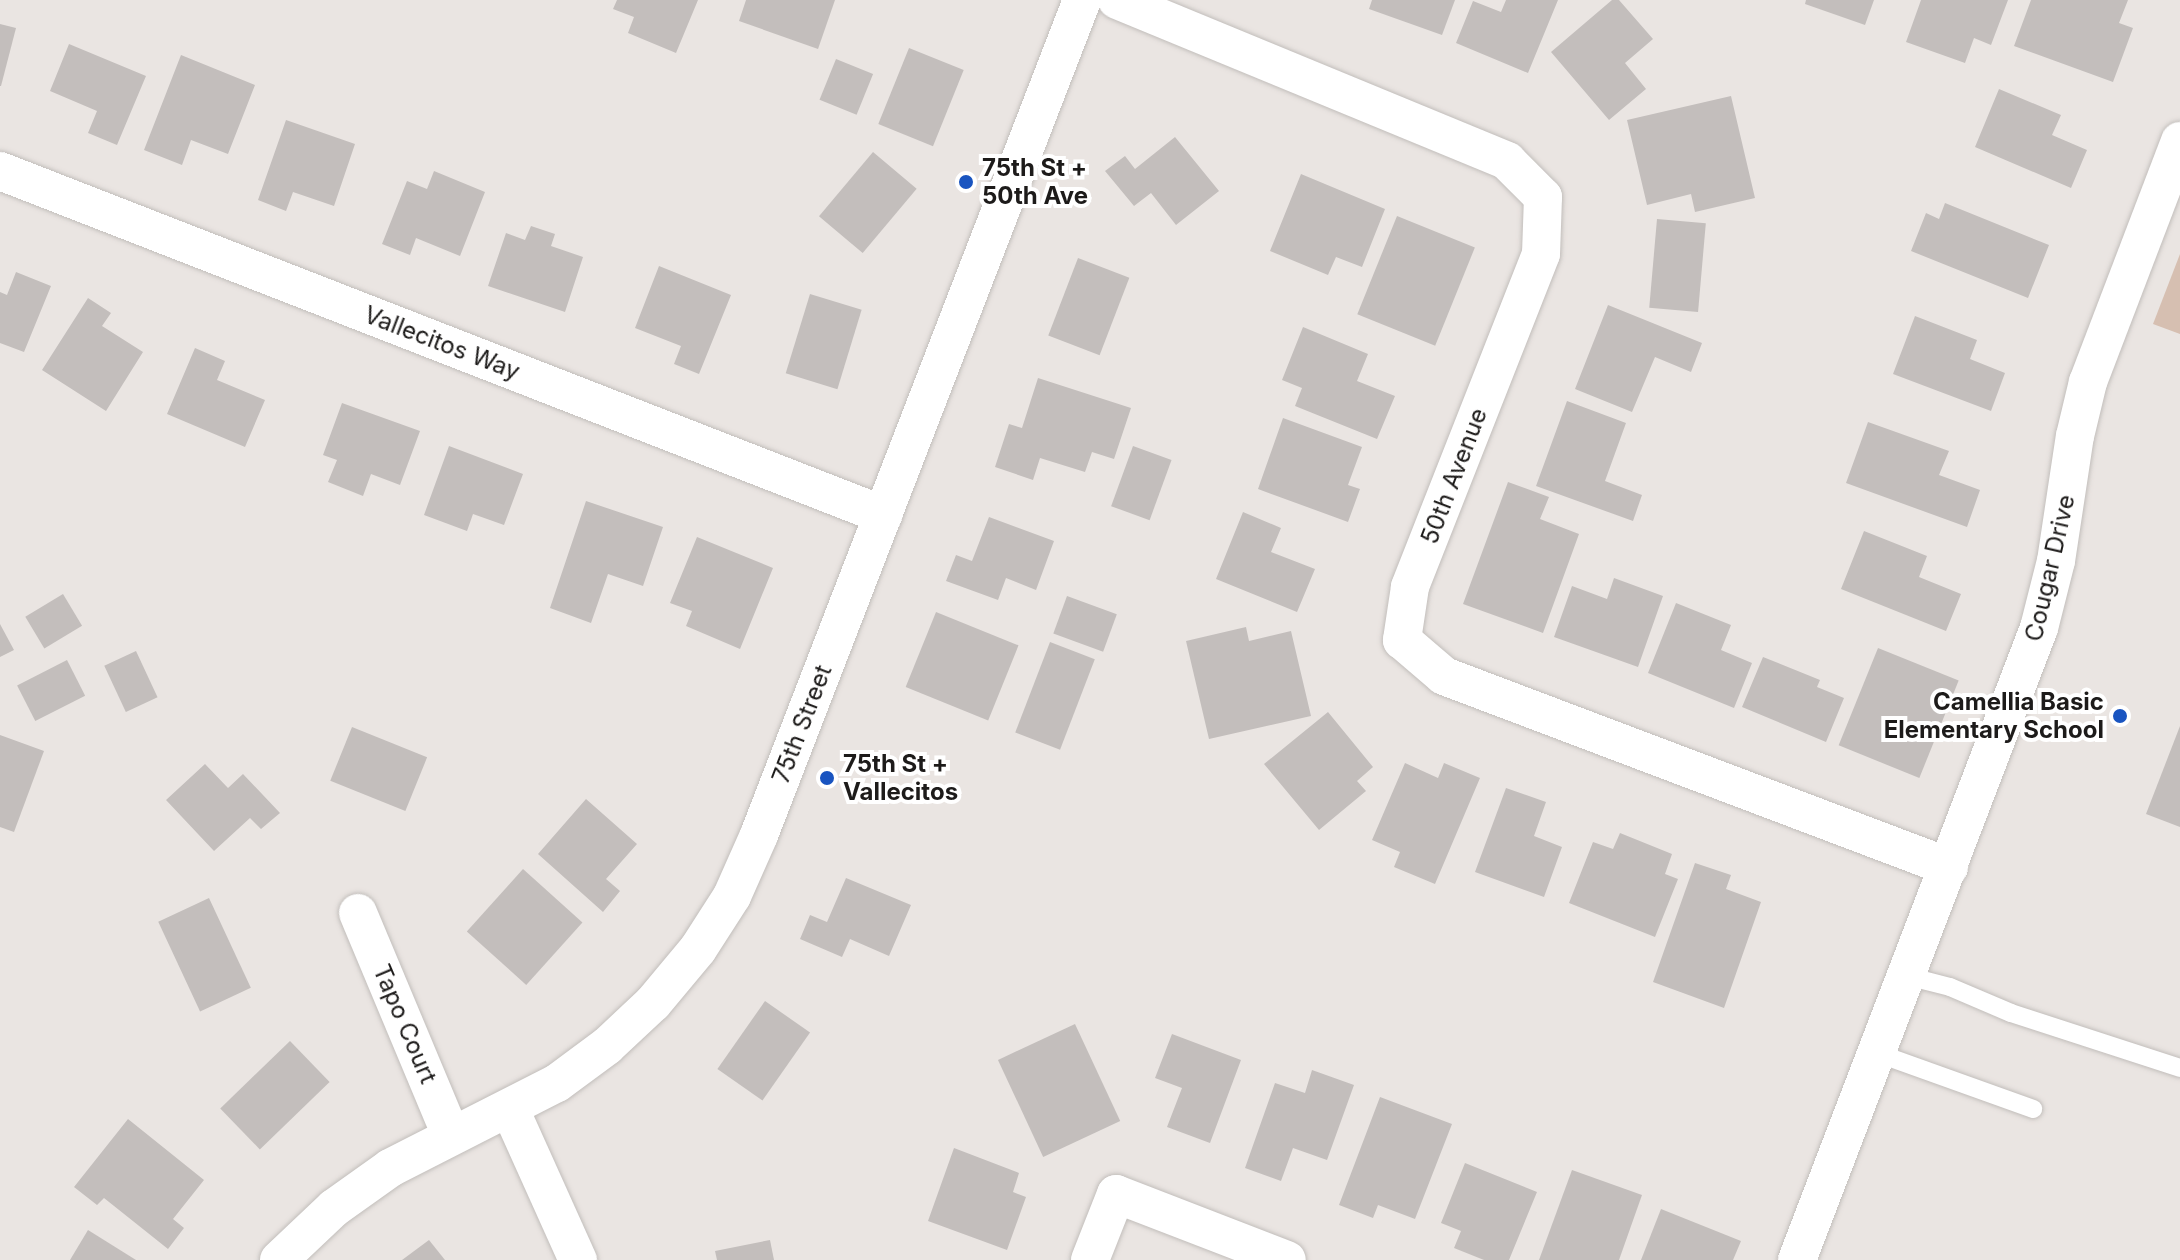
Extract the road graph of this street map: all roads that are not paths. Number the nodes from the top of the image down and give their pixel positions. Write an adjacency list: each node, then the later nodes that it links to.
1 (1082, 0): 5 (street, 75th Street)
2 (1117, 0): 6 (street, 50th Avenue)
3 (2180, 141): 6 (street, Cougar Drive)
4 (0, 171): 5 (street, Vallecitos Way)
5 (883, 515): 11 (street, 75th Street)
6 (1949, 867): 8 (street, Cougar Drive)
7 (358, 913): 13 (street, Tapo Court)
8 (1907, 976): 9 (street, Cougar Drive); 10 (lane)
9 (1877, 1053): 12 (lane); 18 (street, Cougar Drive)
10 (2180, 1068)
11 (510, 1109): 13 (street, 75th Street); 15 (street)
12 (2033, 1109)
13 (451, 1135): 14 (street, 75th Street)
14 (279, 1260)
15 (578, 1260)
16 (1090, 1260): 17 (street)
17 (1287, 1260)
18 (1797, 1260)

